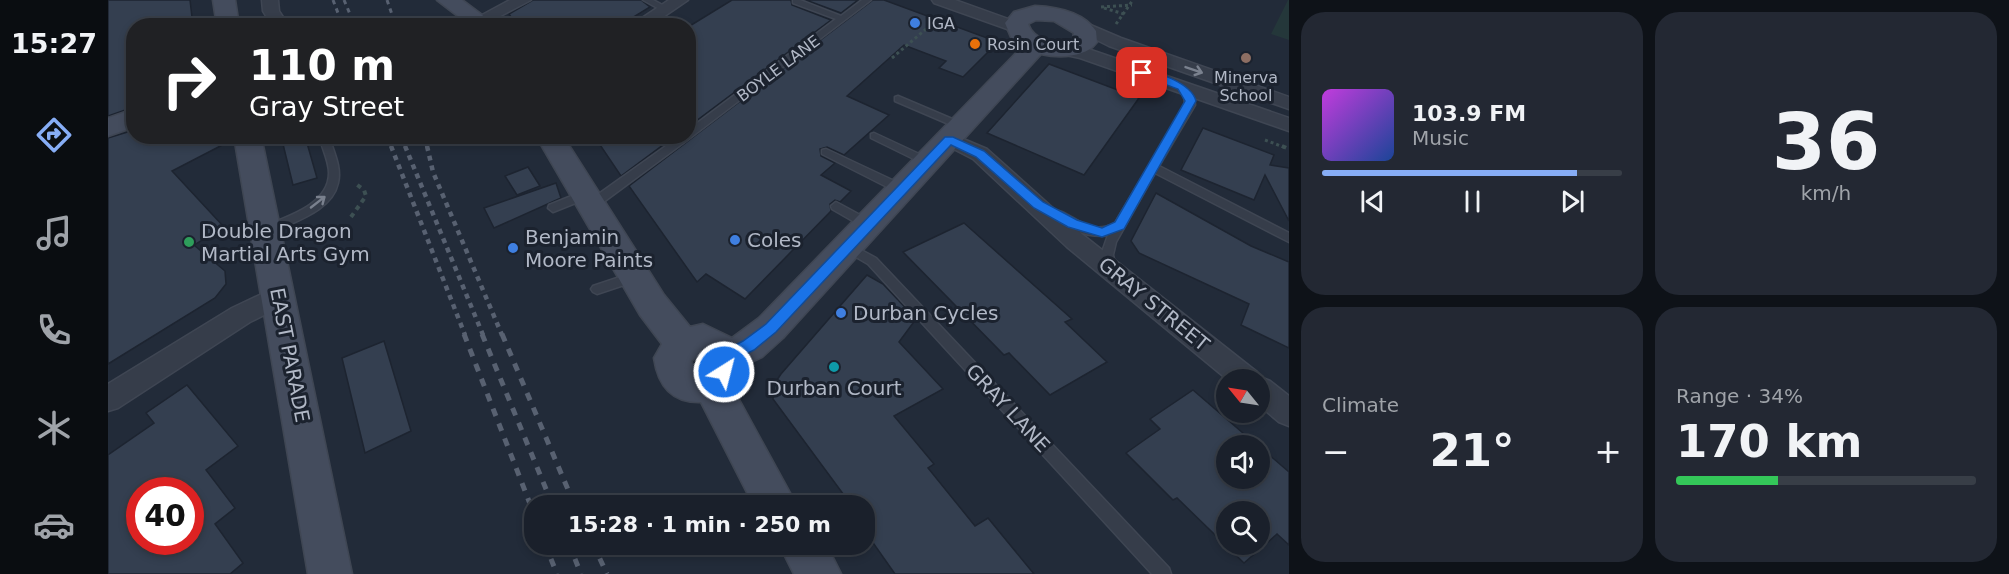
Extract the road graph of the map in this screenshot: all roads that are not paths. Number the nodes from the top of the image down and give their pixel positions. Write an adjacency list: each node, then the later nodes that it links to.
1 (224, 0): 14 (street)
2 (270, 0): 15 (street)
3 (448, 0): 16 (street)
4 (467, 0): 17 (street)
5 (523, 0): 18 (street)
6 (647, 0): 13 (lane)
7 (680, 0): 13 (street)
8 (867, 0): 20 (lane, BOYLE LANE)
9 (939, 0): 22 (street)
10 (984, 0): 22 (street)
11 (796, 1): 20 (lane)
12 (1087, 2): 21 (street)
13 (666, 9): 19 (street)
14 (227, 18)
15 (276, 18)
16 (473, 18)
17 (478, 18)
18 (489, 18)
19 (651, 18)
20 (842, 19): 29 (lane, BOYLE LANE)
21 (1073, 22): 22 (street); 22 (street); 25 (street, one-way to 25)
22 (1036, 34): 23 (street); 30 (street)
23 (1181, 87): 27 (street); 38 (lane)
24 (898, 99): 30 (lane)
25 (1289, 103)
26 (126, 120): 28 (street)
27 (1289, 125)
28 (108, 128)
29 (696, 130)
30 (955, 133): 37 (street); 41 (street, GRAY STREET)
31 (874, 136): 37 (lane)
32 (249, 144): 46 (street, EAST PARADE)
33 (326, 144): 46 (lane, one-way to 33)
34 (554, 144): 40 (street)
35 (675, 144): 40 (lane, BOYLE LANE)
36 (826, 152): 39 (lane)
37 (928, 162): 39 (street)
38 (1154, 168): 45 (lane); 47 (lane)
39 (901, 189): 44 (street)
40 (587, 200): 43 (lane, BOYLE LANE); 50 (street)
41 (1038, 205): 45 (lane); 49 (street, GRAY STREET)
42 (836, 206): 44 (lane)
43 (553, 208)
44 (869, 225): 48 (street)
45 (1119, 226): 49 (lane)
46 (267, 230): 52 (street, EAST PARADE)
47 (1289, 238)
48 (848, 247): 54 (street); 62 (lane, GRAY LANE)
49 (1110, 267): 53 (street, GRAY STREET)
50 (635, 277): 51 (lane); 54 (street)
51 (597, 289)
52 (279, 296): 56 (street); 60 (street, EAST PARADE)
53 (1235, 369)
54 (718, 371): 58 (street)
55 (1270, 397): 57 (street)
56 (108, 399)
57 (1289, 413)
58 (770, 495)
59 (807, 555): 61 (street)
60 (330, 574)
61 (819, 574)
62 (1163, 574)

